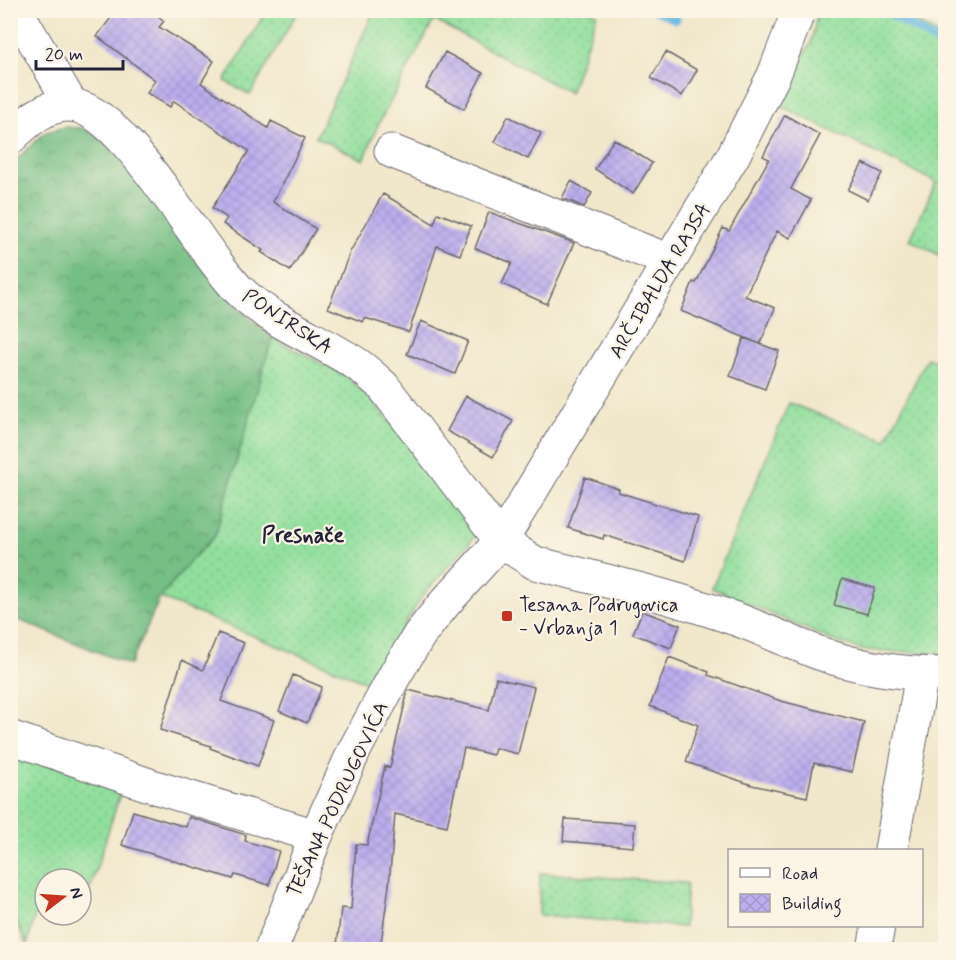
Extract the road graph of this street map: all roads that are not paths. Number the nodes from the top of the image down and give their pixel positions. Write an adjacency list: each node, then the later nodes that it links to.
1 (16, 10): 4 (street)
2 (799, 10): 8 (street, ARČIBALDA RAJSA)
3 (10, 29): 4 (street)
4 (38, 49): 5 (street)
5 (71, 104): 6 (street); 9 (street, PONIRSKA)
6 (10, 138)
7 (390, 151): 8 (street)
8 (670, 261): 9 (street, ARČIBALDA RAJSA)
9 (501, 542): 10 (street); 12 (street, TEŠANA PODRUGOVIĆA)
10 (934, 674): 13 (street)
11 (10, 737): 12 (street)
12 (316, 836): 15 (street, TEŠANA PODRUGOVIĆA)
13 (891, 849)
14 (878, 927): 16 (street)
15 (271, 950)
16 (874, 950)

